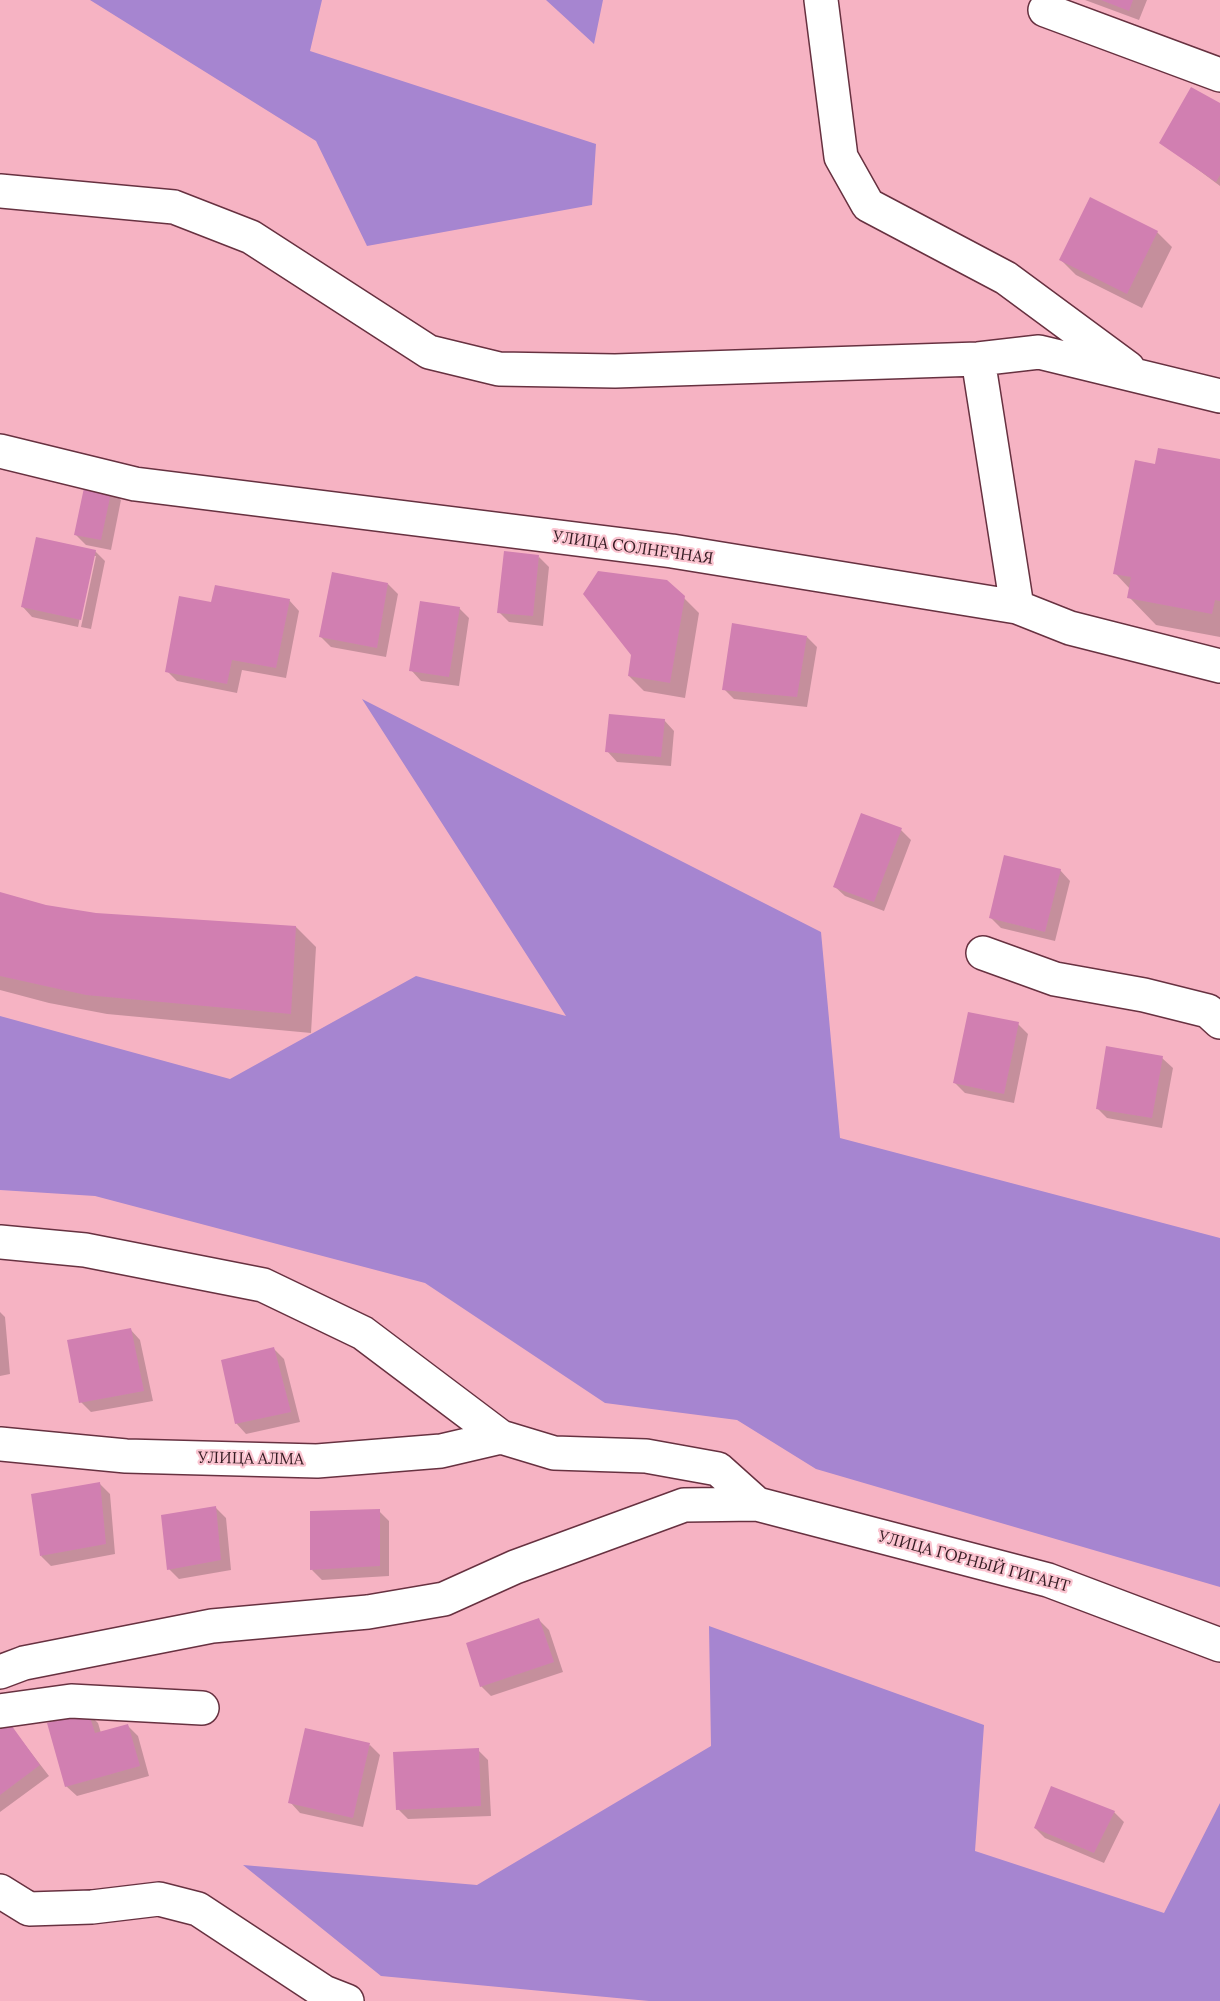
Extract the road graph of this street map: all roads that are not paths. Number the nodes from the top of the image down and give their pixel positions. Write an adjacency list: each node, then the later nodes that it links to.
1 (821, 0): 6 (street)
2 (1045, 10): 3 (street)
3 (1220, 75)
4 (0, 191): 5 (street)
5 (978, 359): 6 (street); 9 (street)
6 (1139, 376): 7 (street)
7 (1220, 396)
8 (0, 451): 9 (street, УЛИЦА СОЛНЕЧНАЯ)
9 (1017, 607): 10 (street, УЛИЦА СОЛНЕЧНАЯ)
10 (1220, 666)
11 (983, 953): 12 (street)
12 (1220, 1022)
13 (0, 1242): 14 (street)
14 (501, 1437): 15 (street, УЛИЦА АЛМА); 16 (street)
15 (0, 1444)
16 (757, 1504): 17 (street, УЛИЦА ГОРНЫЙ ГИГАНТ); 18 (street)
17 (1220, 1645)
18 (0, 1672)
19 (202, 1708): 20 (street)
20 (0, 1711)
21 (0, 1891): 22 (street)
22 (346, 2001)

